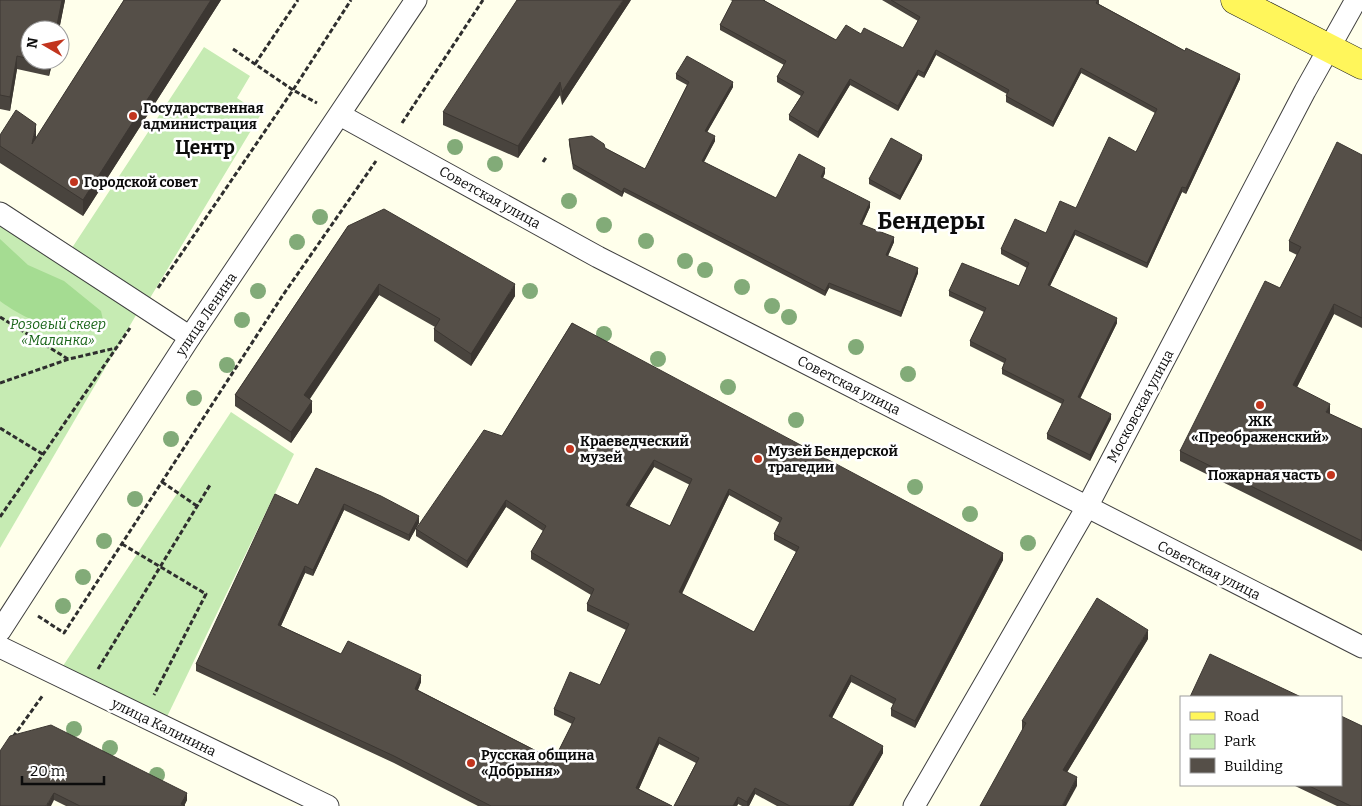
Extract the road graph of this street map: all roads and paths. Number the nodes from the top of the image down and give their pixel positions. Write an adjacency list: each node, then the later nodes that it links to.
1 (298, 0): 9 (path)
2 (351, 0): 11 (path)
3 (416, 0): 12 (street, улица Ленина)
4 (483, 0): 13 (path)
5 (1235, 0): 7 (main road)
6 (1356, 0): 7 (street, Московская улица)
7 (1328, 48): 10 (main road); 28 (street, Московская улица)
8 (233, 49): 9 (path)
9 (255, 64): 11 (path)
10 (1362, 65)
11 (293, 90): 12 (path); 17 (path)
12 (340, 115): 13 (street, Советская улица); 19 (street, улица Ленина)
13 (389, 142): 25 (path); 28 (street, Советская улица)
14 (547, 156): 15 (path)
15 (543, 162)
16 (0, 213): 17 (street)
17 (144, 308): 19 (street); 20 (path)
18 (0, 317): 21 (path)
19 (190, 337): 32 (street, улица Ленина)
20 (117, 348): 21 (path); 24 (path)
21 (69, 359): 22 (path)
22 (0, 382)
23 (0, 428): 24 (path)
24 (44, 455): 29 (path)
25 (162, 482): 27 (path); 30 (path)
26 (210, 485): 27 (path)
27 (197, 506): 31 (path)
28 (1087, 507): 34 (street, Советская улица); 40 (street, Московская улица)
29 (0, 516)
30 (122, 544): 31 (path); 32 (path)
31 (160, 567): 36 (path); 37 (path)
32 (18, 603): 33 (street, улица Ленина)
33 (2, 647): 35 (street, улица Калинина)
34 (1362, 647)
35 (57, 675): 36 (street, улица Калинина); 38 (path)
36 (86, 689): 37 (street, улица Калинина)
37 (143, 716): 39 (street, улица Калинина)
38 (11, 740)
39 (328, 806)
40 (914, 806)

